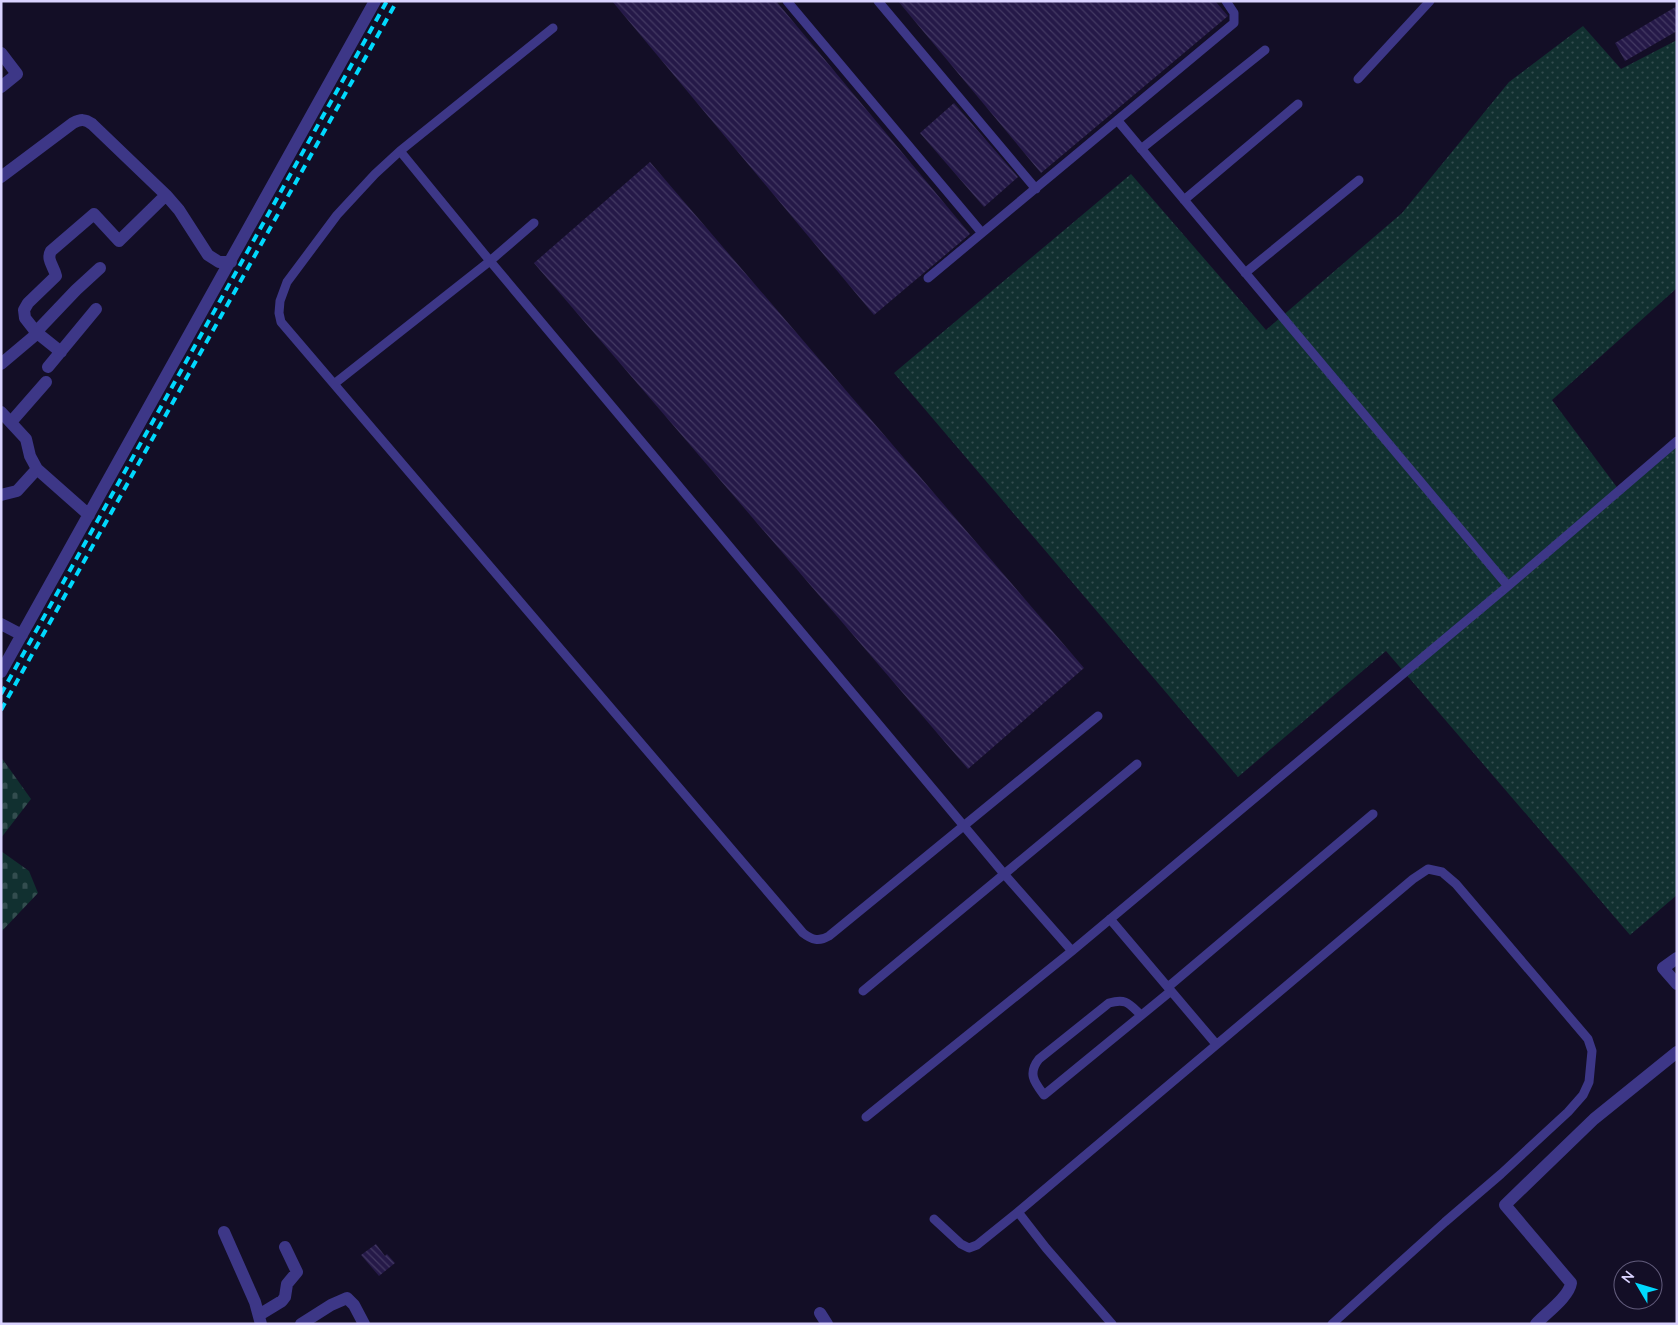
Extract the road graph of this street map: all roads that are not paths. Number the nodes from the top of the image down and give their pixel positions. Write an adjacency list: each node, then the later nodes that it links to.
1 (376, 1): 23 (street)
2 (787, 1): 21 (lane)
3 (878, 1): 17 (lane)
4 (1226, 1): 12 (lane)
5 (1430, 1): 9 (lane)
6 (553, 28): 14 (lane)
7 (1265, 50): 13 (lane)
8 (1, 53): 10 (street)
9 (1358, 79)
10 (1, 87)
11 (1298, 104): 19 (lane)
12 (1118, 121): 13 (lane); 17 (lane)
13 (1141, 149): 19 (lane)
14 (400, 151): 22 (lane); 33 (lane)
15 (1, 177): 18 (street)
16 (1359, 180): 25 (lane)
17 (1036, 189): 21 (lane)
18 (166, 195): 23 (street); 28 (street)
19 (1184, 200): 25 (lane)
20 (534, 223): 22 (lane)
21 (982, 233): 26 (lane)
22 (490, 261): 33 (lane); 47 (lane)
23 (231, 262): 39 (street)
24 (100, 268): 28 (street)
25 (1245, 273): 40 (lane)
26 (928, 278)
27 (96, 309): 29 (street)
28 (36, 332): 29 (street); 30 (street)
29 (61, 352): 31 (street)
30 (1, 364)
31 (48, 367)
32 (46, 382): 35 (street)
33 (334, 384): 47 (lane)
34 (1, 412): 35 (street)
35 (11, 422): 37 (street)
36 (1677, 441): 40 (lane)
37 (37, 469): 38 (street); 39 (street)
38 (1, 495)
39 (89, 515): 42 (street)
40 (1508, 586): 49 (lane)
41 (1, 624): 42 (street)
42 (22, 635): 43 (street)
43 (1, 672)
44 (1098, 716): 47 (lane)
45 (1137, 764): 48 (lane)
46 (1373, 814): 53 (lane)
47 (965, 825): 48 (lane)
48 (1005, 875): 50 (lane); 54 (lane)
49 (1110, 919): 50 (lane); 53 (lane)
50 (1072, 951): 58 (lane)
51 (1677, 958): 52 (street)
52 (1677, 984)
53 (1169, 989): 55 (lane); 56 (lane)
54 (863, 991)
55 (1142, 1015): 55 (lane)
56 (1216, 1044): 59 (lane); 67 (lane)
57 (1677, 1052): 68 (street)
58 (866, 1117)
59 (1018, 1212): 60 (lane); 66 (lane)
60 (934, 1219)
61 (224, 1232): 63 (street)
62 (285, 1247): 63 (street)
63 (260, 1319)
64 (301, 1324): 65 (street)
65 (364, 1324)
66 (1112, 1324)
67 (1332, 1324)
68 (1536, 1324)

